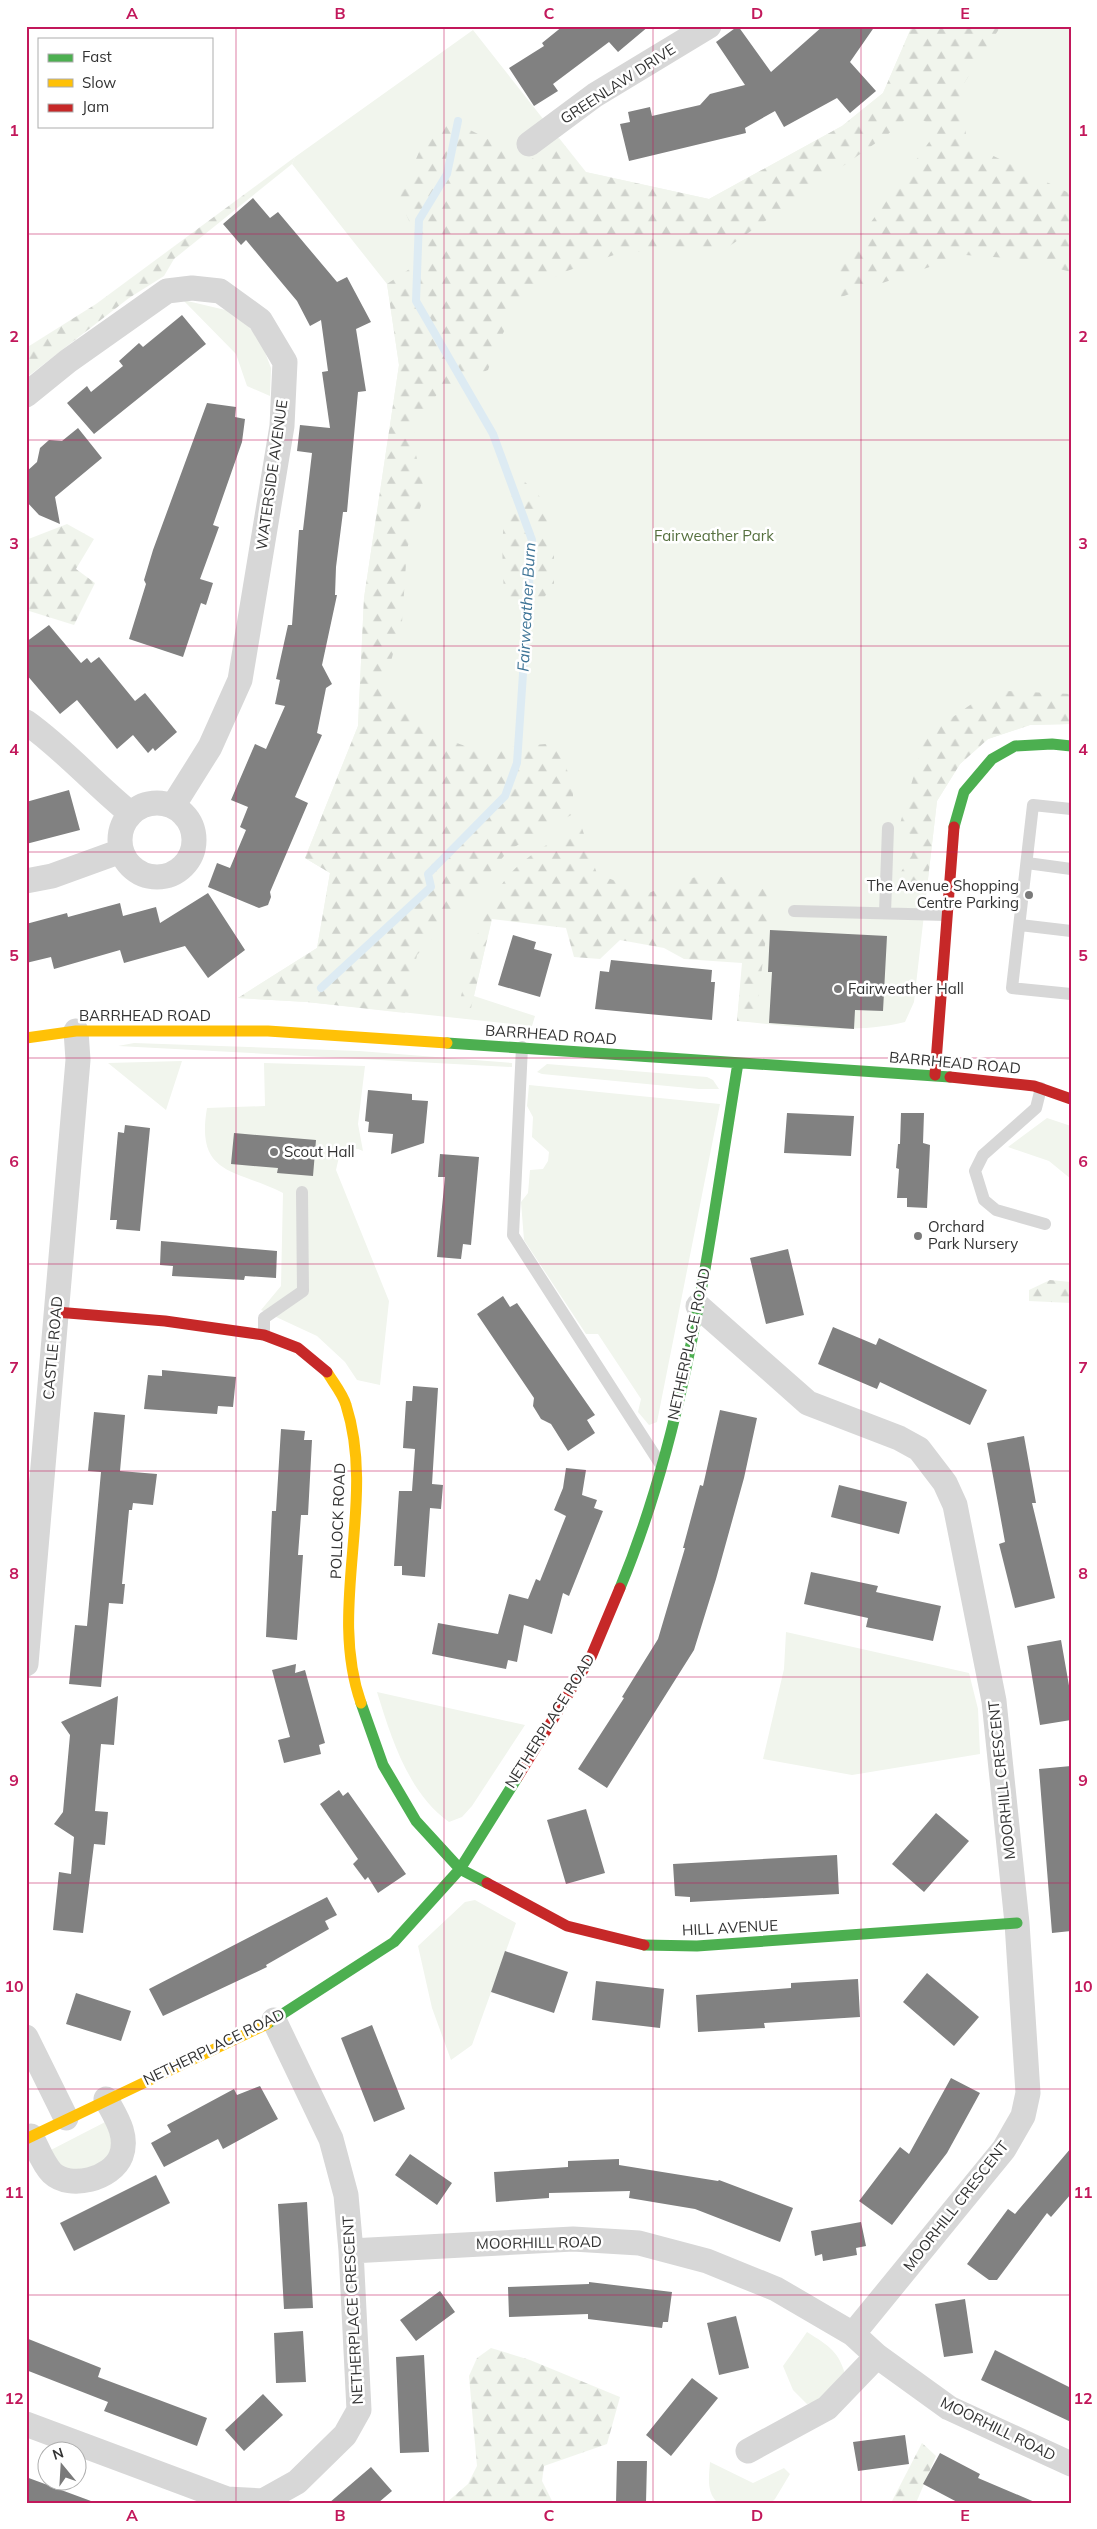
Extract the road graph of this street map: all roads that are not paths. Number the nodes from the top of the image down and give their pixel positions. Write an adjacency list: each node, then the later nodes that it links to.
1 (709, 26): 2 (street, GREENLAW DRIVE)
2 (529, 144)
3 (26, 395): 6 (street, WATERSIDE AVENUE)
4 (26, 722): 8 (street)
5 (1071, 746): 16 (street)
6 (173, 806): 8 (street); 10 (street)
7 (1071, 809): 11 (lane)
8 (130, 813): 10 (street)
9 (888, 828): 15 (lane)
10 (121, 851): 13 (street)
11 (1027, 863): 12 (lane); 17 (lane)
12 (1071, 869)
13 (26, 881)
14 (794, 911): 15 (lane)
15 (885, 914): 16 (lane)
16 (946, 916): 24 (street)
17 (1020, 925): 18 (lane); 19 (lane)
18 (1071, 931)
19 (1071, 994)
20 (76, 1031): 21 (street, BARRHEAD ROAD); 22 (street, BARRHEAD ROAD); 30 (street, CASTLE ROAD)
21 (26, 1038)
22 (522, 1047): 23 (street, BARRHEAD ROAD); 32 (lane)
23 (738, 1063): 24 (street, BARRHEAD ROAD); 29 (street, NETHERPLACE ROAD)
24 (936, 1075): 25 (street, BARRHEAD ROAD)
25 (1040, 1088): 26 (street, BARRHEAD ROAD); 28 (lane)
26 (1071, 1099)
27 (302, 1192): 31 (lane)
28 (1045, 1224)
29 (698, 1306): 32 (street, NETHERPLACE ROAD); 35 (street, MOORHILL CRESCENT)
30 (56, 1312): 31 (street, POLLOCK ROAD); 33 (street, CASTLE ROAD)
31 (264, 1335): 34 (street, POLLOCK ROAD)
32 (663, 1467): 34 (street, NETHERPLACE ROAD)
33 (26, 1664)
34 (460, 1869): 35 (street, HILL AVENUE); 36 (street, NETHERPLACE ROAD)
35 (1017, 1923): 42 (street, MOORHILL CRESCENT)
36 (274, 2020): 38 (street, NETHERPLACE ROAD); 41 (street, NETHERPLACE CRESCENT)
37 (26, 2038): 39 (street)
38 (106, 2099): 39 (street, NETHERPLACE ROAD); 40 (street, NETHERPLACE ROAD)
39 (66, 2118): 40 (street, NETHERPLACE ROAD)
40 (29, 2137)
41 (351, 2251): 42 (street, MOORHILL ROAD); 44 (street, NETHERPLACE CRESCENT)
42 (853, 2334): 43 (street, MOORHILL ROAD)
43 (878, 2356): 45 (street); 46 (street, MOORHILL ROAD)
44 (26, 2424)
45 (748, 2451)
46 (1071, 2464)

